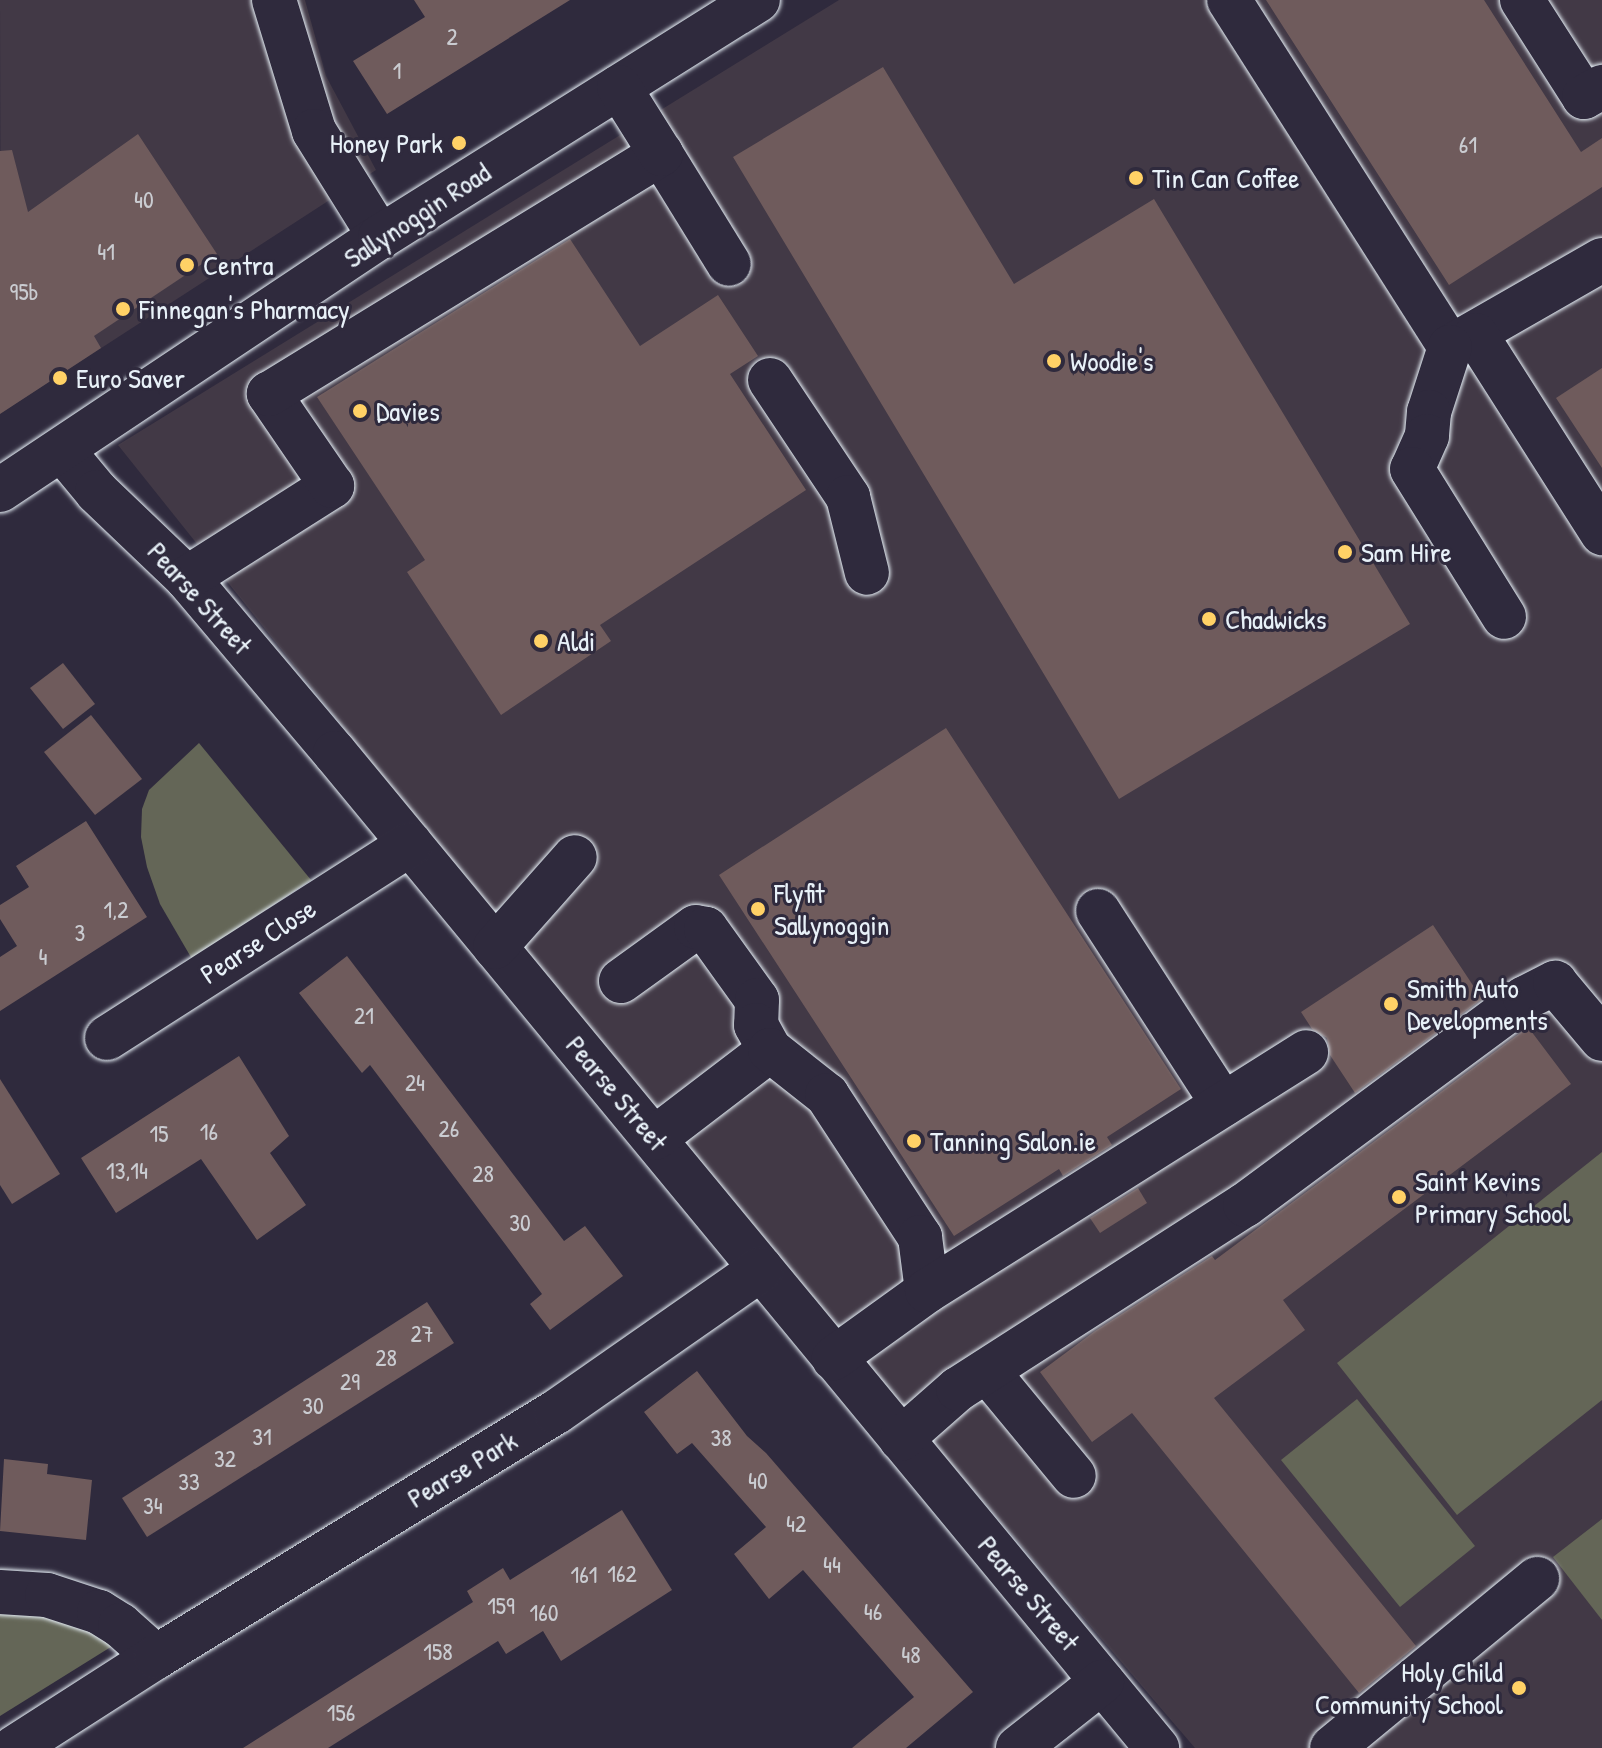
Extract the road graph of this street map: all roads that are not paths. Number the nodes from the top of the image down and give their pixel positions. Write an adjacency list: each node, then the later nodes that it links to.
1 (274, 0): 8 (street)
2 (758, 0): 5 (street, Sallynoggin Road)
3 (1229, 0): 11 (street)
4 (1522, 0): 6 (street)
5 (619, 87): 7 (street); 8 (street, Sallynoggin Road)
6 (1602, 87)
7 (661, 154): 10 (street); 17 (street)
8 (380, 237): 13 (street, Sallynoggin Road)
9 (1602, 260): 11 (street)
10 (729, 264)
11 (1463, 341): 15 (street); 18 (street)
12 (770, 380): 16 (street)
13 (63, 451): 14 (street, Sallynoggin Road); 17 (street, Pearse Street)
14 (0, 490)
15 (1602, 533)
16 (867, 573)
17 (187, 578): 19 (street, Pearse Street)
18 (1504, 617)
19 (410, 844): 22 (street, Pearse Street); 24 (street, Pearse Close)
20 (575, 857): 22 (street)
21 (1098, 911): 28 (street)
22 (495, 947): 29 (street, Pearse Street)
23 (621, 981): 26 (street)
24 (107, 1038)
25 (1602, 1039): 33 (street)
26 (770, 1050): 29 (street); 31 (street)
27 (1306, 1052): 28 (street)
28 (1223, 1104): 31 (street)
29 (655, 1138): 30 (street, Pearse Street)
30 (761, 1269): 32 (street, Pearse Street); 38 (street, Pearse Park)
31 (927, 1291): 32 (street)
32 (834, 1358): 34 (street, Pearse Street)
33 (987, 1371): 34 (street); 35 (street)
34 (901, 1439): 39 (street, Pearse Street)
35 (1074, 1476)
36 (1537, 1579): 43 (street)
37 (0, 1592): 38 (street)
38 (156, 1657): 40 (street, Pearse Park)
39 (1102, 1682): 41 (street); 42 (street, Pearse Street)
40 (14, 1748)
41 (1018, 1748)
42 (1157, 1748)
43 (1332, 1748)

